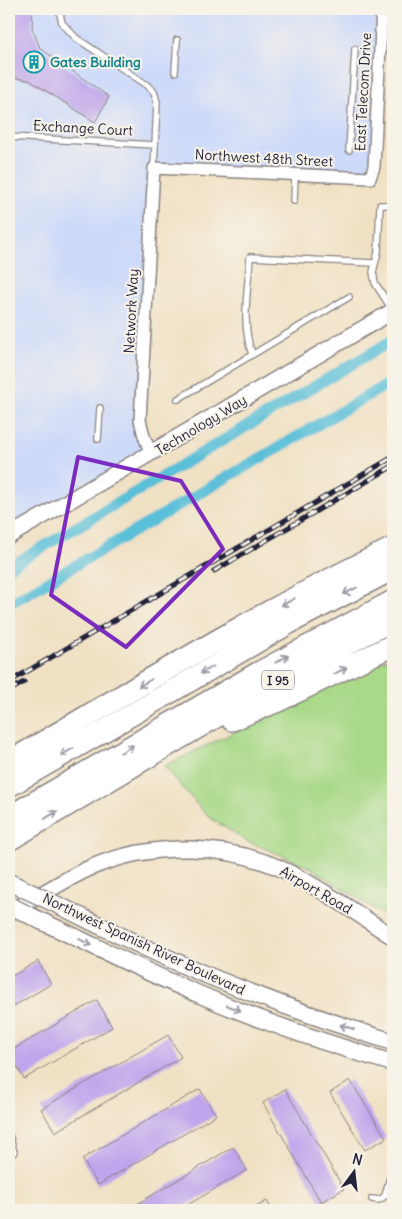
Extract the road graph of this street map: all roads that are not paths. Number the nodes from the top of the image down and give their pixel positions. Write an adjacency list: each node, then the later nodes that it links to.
1 (59, 9): 7 (lane)
2 (386, 12): 11 (street, East Telecom Drive)
3 (177, 40): 5 (lane)
4 (355, 50): 8 (lane)
5 (175, 72)
6 (9, 137): 7 (lane, Exchange Court)
7 (155, 145): 9 (lane)
8 (349, 150)
9 (154, 168): 10 (street, Northwest 48th Street); 21 (street, Network Way)
10 (295, 175): 11 (street, Northwest 48th Street); 12 (lane)
11 (372, 176)
12 (294, 202)
13 (393, 206): 14 (lane)
14 (374, 264): 16 (lane); 17 (lane)
15 (349, 297): 17 (lane)
16 (393, 312): 21 (street, Technology Way)
17 (252, 354): 18 (lane)
18 (178, 399)
19 (100, 408): 20 (lane)
20 (98, 439)
21 (151, 454): 22 (street, Technology Way)
22 (9, 536)
23 (393, 548): 29 (highway, one-way to 29)
24 (393, 569): 30 (highway, one-way to 30)
25 (393, 600): 31 (highway, one-way to 25)
26 (393, 620): 28 (highway, I 95)
27 (393, 645): 28 (highway, one-way to 27)
28 (167, 746): 32 (highway, I 95, one-way to 28)
29 (9, 762)
30 (9, 786)
31 (9, 817)
32 (9, 840)
33 (9, 882): 37 (main road, Northwest Spanish River Boulevard, one-way to 33, bridge)
34 (9, 905): 38 (main road, Northwest Spanish River Boulevard, one-way to 38, bridge)
35 (9, 913): 36 (street, Airport Road)
36 (393, 937)
37 (393, 1042)
38 (393, 1063)
39 (9, 1135): 40 (lane)
40 (9, 1157)
41 (393, 1166): 42 (lane)
42 (372, 1199)

